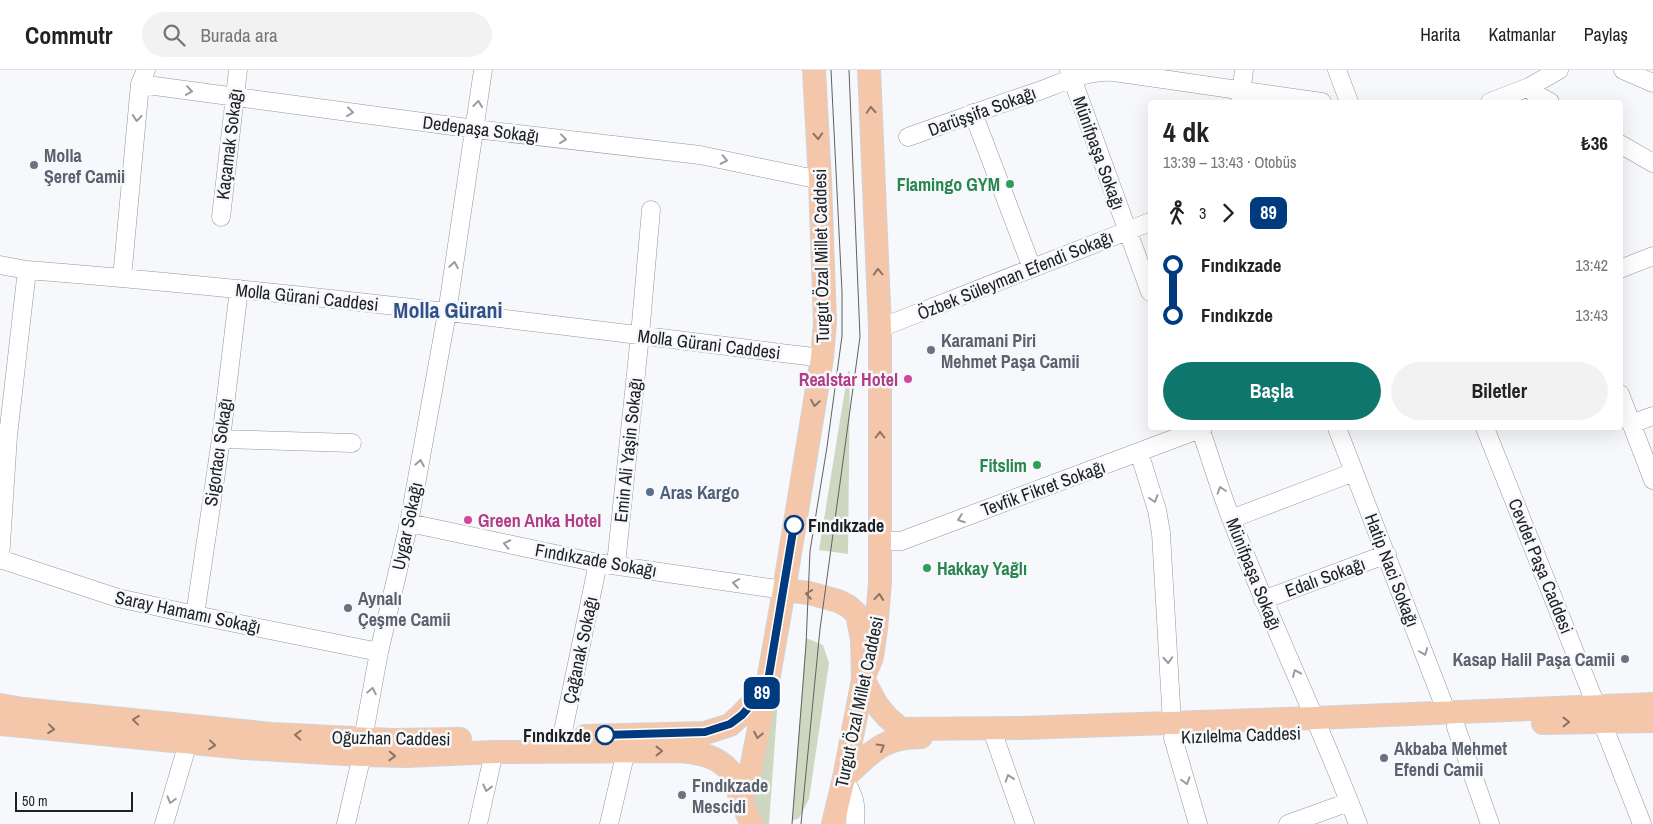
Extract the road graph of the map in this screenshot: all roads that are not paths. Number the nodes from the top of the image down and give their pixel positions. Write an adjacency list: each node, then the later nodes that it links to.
1 (238, 70): 16 (street, Kaçamak Sokağı)
2 (483, 70): 22 (street, Uygar Sokağı, one-way to 2)
3 (814, 70): 26 (main road, Turgut Özal Millet Caddesi, one-way to 26)
4 (869, 70): 40 (main road, Turgut Özal Millet Caddesi, one-way to 4)
5 (1244, 70): 15 (street)
6 (1337, 70): 18 (street)
7 (1543, 70): 14 (street)
8 (1559, 70): 14 (street)
9 (1623, 70): 13 (street)
10 (1114, 71): 11 (street, Darüşşifa Sokağı); 15 (street, Darüşşifa Sokağı)
11 (1071, 74): 21 (street, Darüşşifa Sokağı); 30 (street, Münifpaşa Sokağı)
12 (143, 77): 16 (street, Dedepaşa Sokağı, one-way to 16); 36 (street, one-way to 36)
13 (1653, 83)
14 (1524, 95): 19 (street); 20 (street)
15 (1240, 96): 17 (street, Darüşşifa Sokağı)
16 (234, 97): 22 (street, Dedepaşa Sokağı, one-way to 22); 28 (street, Kaçamak Sokağı)
17 (1295, 100)
18 (1348, 100)
19 (1500, 100)
20 (1546, 100)
21 (973, 113): 23 (street, Darüşşifa Sokağı); 33 (street)
22 (475, 129): 26 (street, Dedepaşa Sokağı, one-way to 26); 39 (street, Uygar Sokağı, one-way to 22)
23 (908, 137)
24 (1623, 146): 25 (street)
25 (1653, 163)
26 (820, 180): 42 (main road, Turgut Özal Millet Caddesi)
27 (651, 210): 41 (street, Emin Ali Yaşin Sokağı)
28 (221, 217)
29 (1148, 223): 30 (street, Özbek Süleyman Efendi Sokağı)
30 (1127, 230): 33 (street, Özbek Süleyman Efendi Sokağı); 37 (street, Münifpaşa Sokağı)
31 (1653, 256): 34 (street)
32 (0, 266): 35 (street, Molla Gürani Caddesi)
33 (1032, 268): 40 (street, Özbek Süleyman Efendi Sokağı)
34 (1623, 268)
35 (27, 270): 36 (street, Molla Gürani Caddesi); 50 (street)
36 (122, 278): 38 (street, Molla Gürani Caddesi)
37 (1148, 287)
38 (239, 289): 39 (street, Molla Gürani Caddesi); 51 (street, Sigortacı Sokağı)
39 (447, 313): 41 (street, Molla Gürani Caddesi); 57 (street, Uygar Sokağı, one-way to 39)
40 (880, 328): 58 (main road, Turgut Özal Millet Caddesi, one-way to 40)
41 (640, 335): 42 (street, Molla Gürani Caddesi); 62 (street, Emin Ali Yaşin Sokağı)
42 (822, 358): 63 (main road, Turgut Özal Millet Caddesi, one-way to 63)
43 (1623, 402): 45 (street)
44 (1653, 416): 45 (street)
45 (1631, 424): 55 (street)
46 (1196, 430): 53 (street, Tevfik Fikret Sokağı)
47 (1202, 430): 56 (street, Münifpaşa Sokağı, one-way to 47)
48 (1337, 430): 54 (street, Hatip Naci Sokağı)
49 (1486, 430): 70 (street, Cevdet Paşa Caddesi)
50 (4, 434): 60 (street)
51 (221, 439): 52 (street); 65 (street, Sigortacı Sokağı)
52 (352, 443)
53 (1139, 452): 58 (street, Tevfik Fikret Sokağı, one-way to 58); 75 (street, one-way to 75)
54 (1354, 472): 56 (street); 59 (street, Hatip Naci Sokağı)
55 (1653, 480)
56 (1231, 519): 64 (street, Münifpaşa Sokağı)
57 (409, 523): 61 (street, Fındıkzade Sokağı, one-way to 57); 66 (street, Uygar Sokağı)
58 (881, 541): 67 (main road, Turgut Özal Millet Caddesi, one-way to 58)
59 (1387, 554): 64 (street, Edalı Sokağı); 72 (street, Hatip Naci Sokağı, one-way to 72)
60 (0, 560): 65 (street, Saray Hamamı Sokağı)
61 (598, 563): 62 (street, Fındıkzade Sokağı); 78 (street, Çağanak Sokağı)
62 (616, 564): 63 (street, Fındıkzade Sokağı, one-way to 62)
63 (784, 590): 67 (main road, one-way to 63); 68 (main road, Turgut Özal Millet Caddesi)
64 (1263, 600): 74 (street, Münifpaşa Sokağı, one-way to 64)
65 (195, 615): 66 (street, Saray Hamamı Sokağı)
66 (379, 652): 80 (street, Uygar Sokağı, one-way to 66)
67 (863, 679): 76 (main road, Kızılelma Caddesi); 82 (main road, Turgut Özal Millet Caddesi)
68 (767, 687): 78 (main road, Oğuzhan Caddesi); 83 (main road, Turgut Özal Millet Caddesi, one-way to 83)
69 (1653, 704): 70 (main road, Kızılelma Caddesi)
70 (1599, 714): 72 (main road, Kızılelma Caddesi); 73 (main road, Kızılelma Caddesi); 98 (street, Cevdet Paşa Caddesi)
71 (0, 720): 77 (main road, Oğuzhan Caddesi)
72 (1452, 720): 74 (main road, Kızılelma Caddesi); 97 (street, Hatip Naci Sokağı)
73 (1653, 721)
74 (1318, 725): 75 (main road, Kızılelma Caddesi); 84 (street, Münifpaşa Sokağı)
75 (1172, 730): 76 (main road, Kızılelma Caddesi); 94 (street, one-way to 94)
76 (992, 732): 82 (main road, Kızılelma Caddesi, one-way to 76); 93 (street, one-way to 76)
77 (189, 734): 80 (main road, Oğuzhan Caddesi); 85 (street, one-way to 85)
78 (562, 736): 79 (main road, Oğuzhan Caddesi)
79 (495, 745): 80 (main road, Oğuzhan Caddesi); 81 (main road, Oğuzhan Caddesi); 87 (street, one-way to 87)
80 (362, 747): 86 (street, Uygar Sokağı)
81 (626, 751): 83 (main road, Oğuzhan Caddesi, one-way to 83); 88 (street)
82 (844, 778): 91 (main road, Turgut Özal Millet Caddesi); 92 (street)
83 (741, 797): 89 (main road, Turgut Özal Millet Caddesi); 90 (main road, Oğuzhan Caddesi)
84 (1349, 802): 95 (street); 96 (street, Münifpaşa Sokağı)
85 (164, 824)
86 (346, 824)
87 (478, 824)
88 (609, 824)
89 (737, 824)
90 (752, 824)
91 (833, 824)
92 (855, 824)
93 (1024, 824)
94 (1198, 824)
95 (1288, 824)
96 (1358, 824)
97 (1490, 824)
98 (1642, 824)

